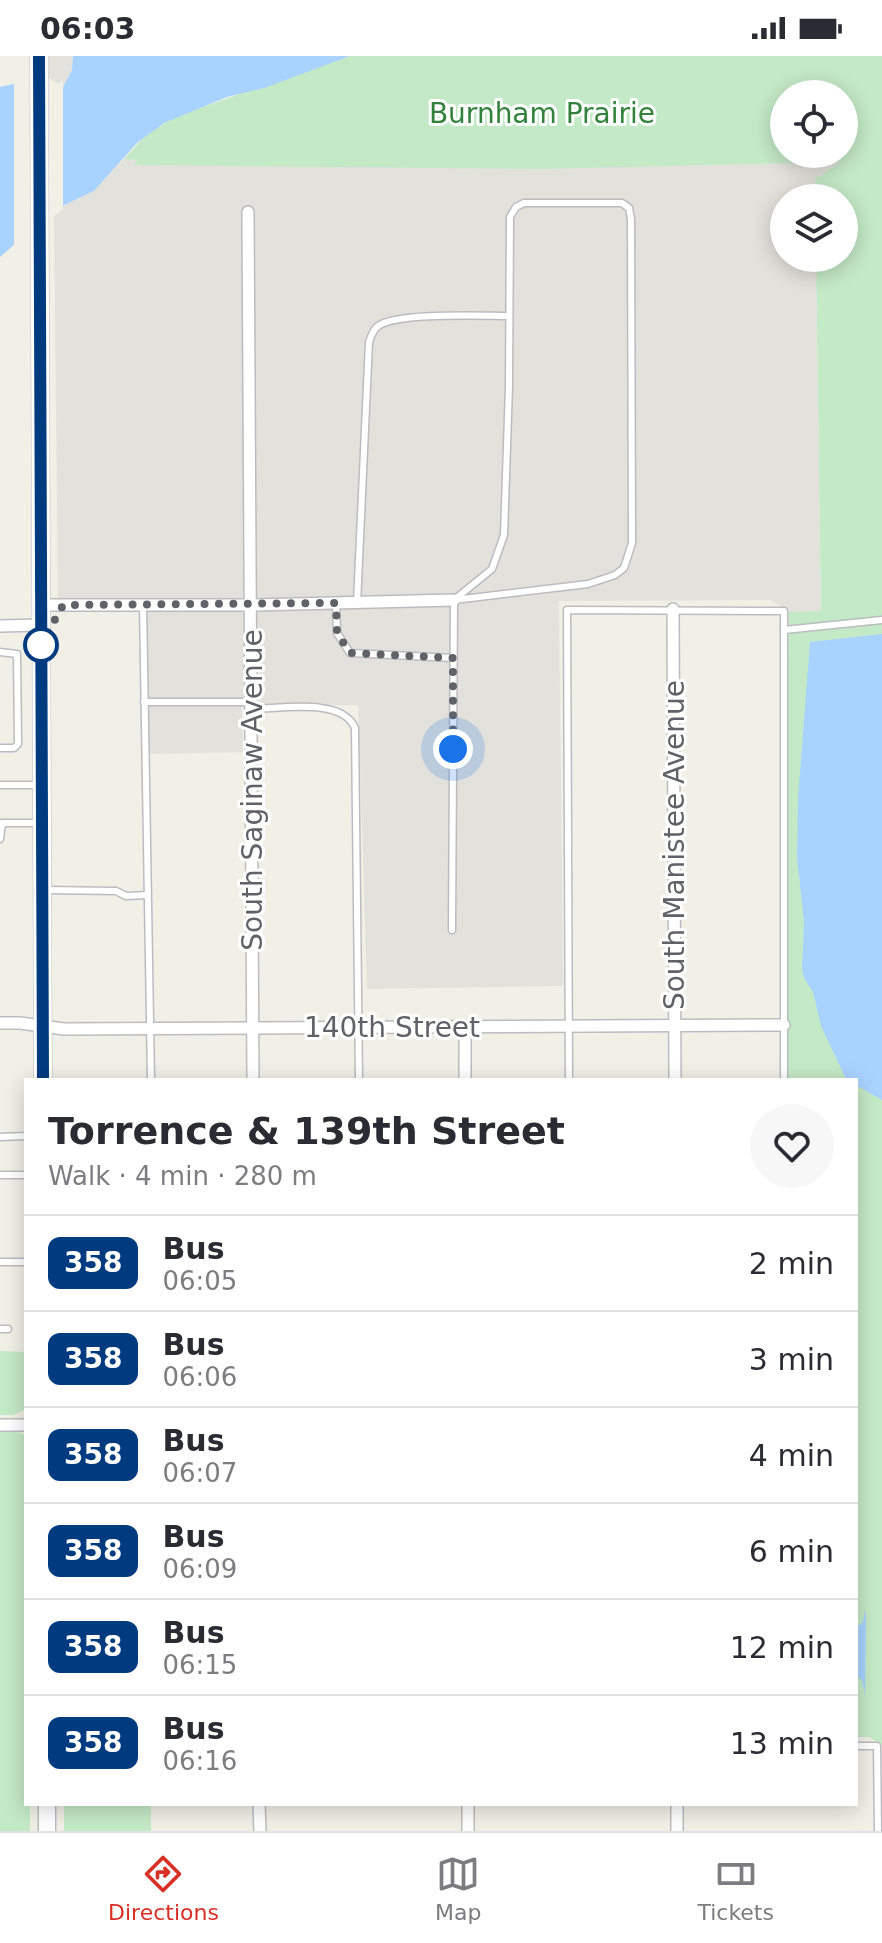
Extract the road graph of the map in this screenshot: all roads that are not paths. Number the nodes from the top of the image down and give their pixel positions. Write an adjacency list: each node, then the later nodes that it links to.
1 (39, 56): 7 (main road)
2 (248, 212): 9 (street, South Saginaw Avenue)
3 (509, 316): 4 (lane); 4 (lane); 6 (lane)
4 (454, 600): 6 (street); 16 (lane)
5 (336, 603): 6 (street); 9 (street); 16 (lane)
6 (357, 603)
7 (41, 605): 8 (street); 12 (main road)
8 (143, 605): 9 (street); 17 (lane)
9 (250, 605): 18 (street, South Saginaw Avenue)
10 (673, 609): 14 (lane); 29 (street, South Manistee Avenue); 33 (lane)
11 (882, 620): 14 (lane)
12 (41, 625): 13 (street); 21 (main road)
13 (0, 626)
14 (784, 630): 30 (lane)
15 (0, 652): 19 (lane)
16 (453, 658): 27 (lane)
17 (144, 702): 18 (lane); 26 (lane)
18 (251, 706): 34 (lane); 36 (street, South Saginaw Avenue)
19 (0, 748)
20 (0, 785): 21 (lane)
21 (42, 785): 23 (main road)
22 (1, 823): 23 (lane); 24 (lane)
23 (42, 823): 25 (main road)
24 (0, 839)
25 (42, 890): 26 (lane); 31 (main road)
26 (147, 895): 35 (lane)
27 (452, 930)
28 (0, 1023): 31 (street, 140th Street)
29 (675, 1025): 30 (street, 140th Street); 33 (street, 140th Street); 43 (street, South Manistee Avenue)
30 (784, 1025): 44 (lane)
31 (43, 1026): 35 (street, 140th Street); 37 (main road)
32 (465, 1026): 33 (street, 140th Street); 34 (street, 140th Street); 41 (street)
33 (569, 1026): 42 (lane)
34 (358, 1027): 36 (street, 140th Street); 40 (lane)
35 (150, 1028): 36 (street, 140th Street); 38 (lane)
36 (253, 1028): 39 (street, South Saginaw Avenue)
37 (43, 1078)
38 (151, 1078)
39 (253, 1078)
40 (359, 1078)
41 (465, 1078)
42 (569, 1078)
43 (675, 1078)
44 (784, 1078)
45 (24, 1136): 46 (lane)
46 (0, 1137)
47 (0, 1175): 48 (lane)
48 (24, 1175)
49 (0, 1262): 50 (lane)
50 (24, 1262)
51 (0, 1425): 52 (street)
52 (24, 1425)
53 (858, 1746): 62 (lane)
54 (47, 1806): 58 (main road)
55 (259, 1806): 59 (street)
56 (468, 1806): 60 (street)
57 (677, 1806): 61 (street)
58 (47, 1831)
59 (260, 1831)
60 (468, 1831)
61 (677, 1831)
62 (878, 1831)

